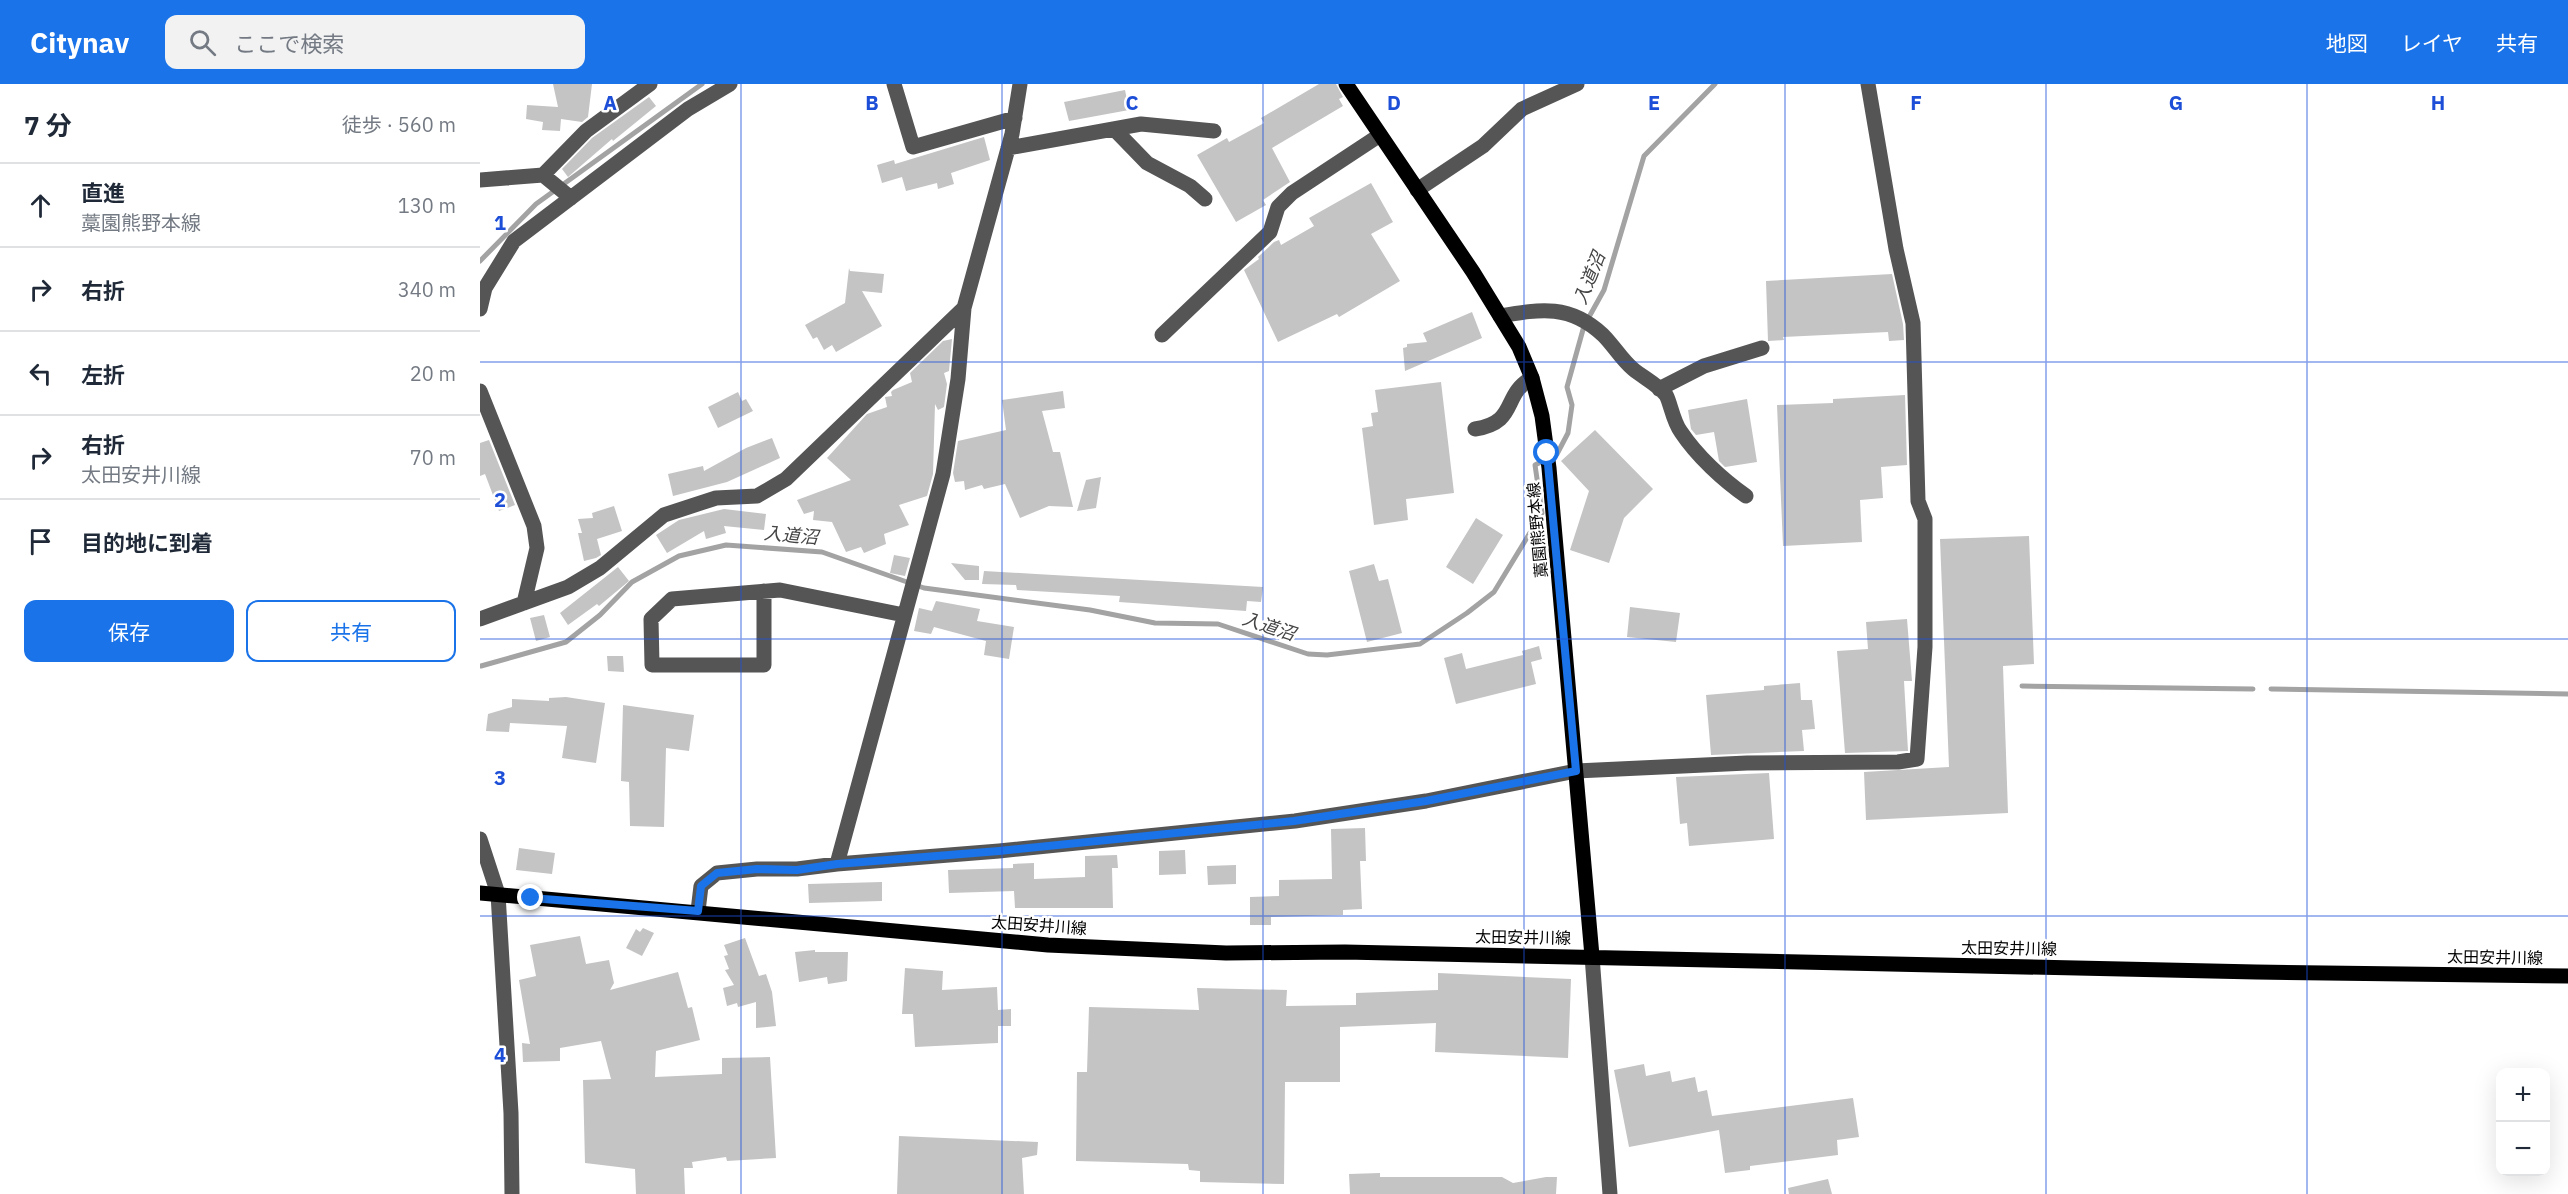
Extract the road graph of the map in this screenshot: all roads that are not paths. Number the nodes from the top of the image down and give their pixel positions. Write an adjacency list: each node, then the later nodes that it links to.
1 (650, 84): 14 (street)
2 (730, 84): 17 (street)
3 (894, 84): 9 (street)
4 (1020, 84): 9 (street)
5 (1346, 84): 12 (main road, 藁園熊野本線)
6 (1577, 84): 8 (street)
7 (1868, 84): 34 (street)
8 (1549, 90): 16 (street)
9 (1015, 118): 13 (street)
10 (1114, 129): 11 (street); 13 (street); 18 (street)
11 (1214, 131)
12 (1380, 135): 16 (main road, 藁園熊野本線); 23 (street)
13 (1008, 148): 20 (street)
14 (546, 177): 15 (street); 17 (street)
15 (480, 180)
16 (1417, 190): 22 (main road, 藁園熊野本線)
17 (569, 196): 19 (street)
18 (1205, 199)
19 (482, 289): 21 (street)
20 (964, 308): 31 (street); 32 (street)
21 (480, 309)
22 (1500, 316): 25 (main road, 藁園熊野本線); 26 (street)
23 (1162, 335)
24 (1762, 348): 26 (street)
25 (1532, 378): 28 (street); 34 (main road, 藁園熊野本線)
26 (1659, 389): 29 (street)
27 (480, 391): 31 (street)
28 (1475, 429)
29 (1746, 496)
30 (764, 591): 30 (street); 32 (street)
31 (524, 603): 33 (street)
32 (904, 615): 36 (street)
33 (480, 619)
34 (1576, 771): 36 (street); 40 (main road, 藁園熊野本線)
35 (480, 839): 38 (street)
36 (837, 864): 39 (street)
37 (480, 893): 38 (main road, 太田安井川線)
38 (498, 894): 39 (main road, 太田安井川線); 42 (street)
39 (698, 911): 40 (main road, 太田安井川線)
40 (1592, 956): 41 (main road, 太田安井川線); 43 (street)
41 (2568, 976)
42 (512, 1194)
43 (1610, 1194)

